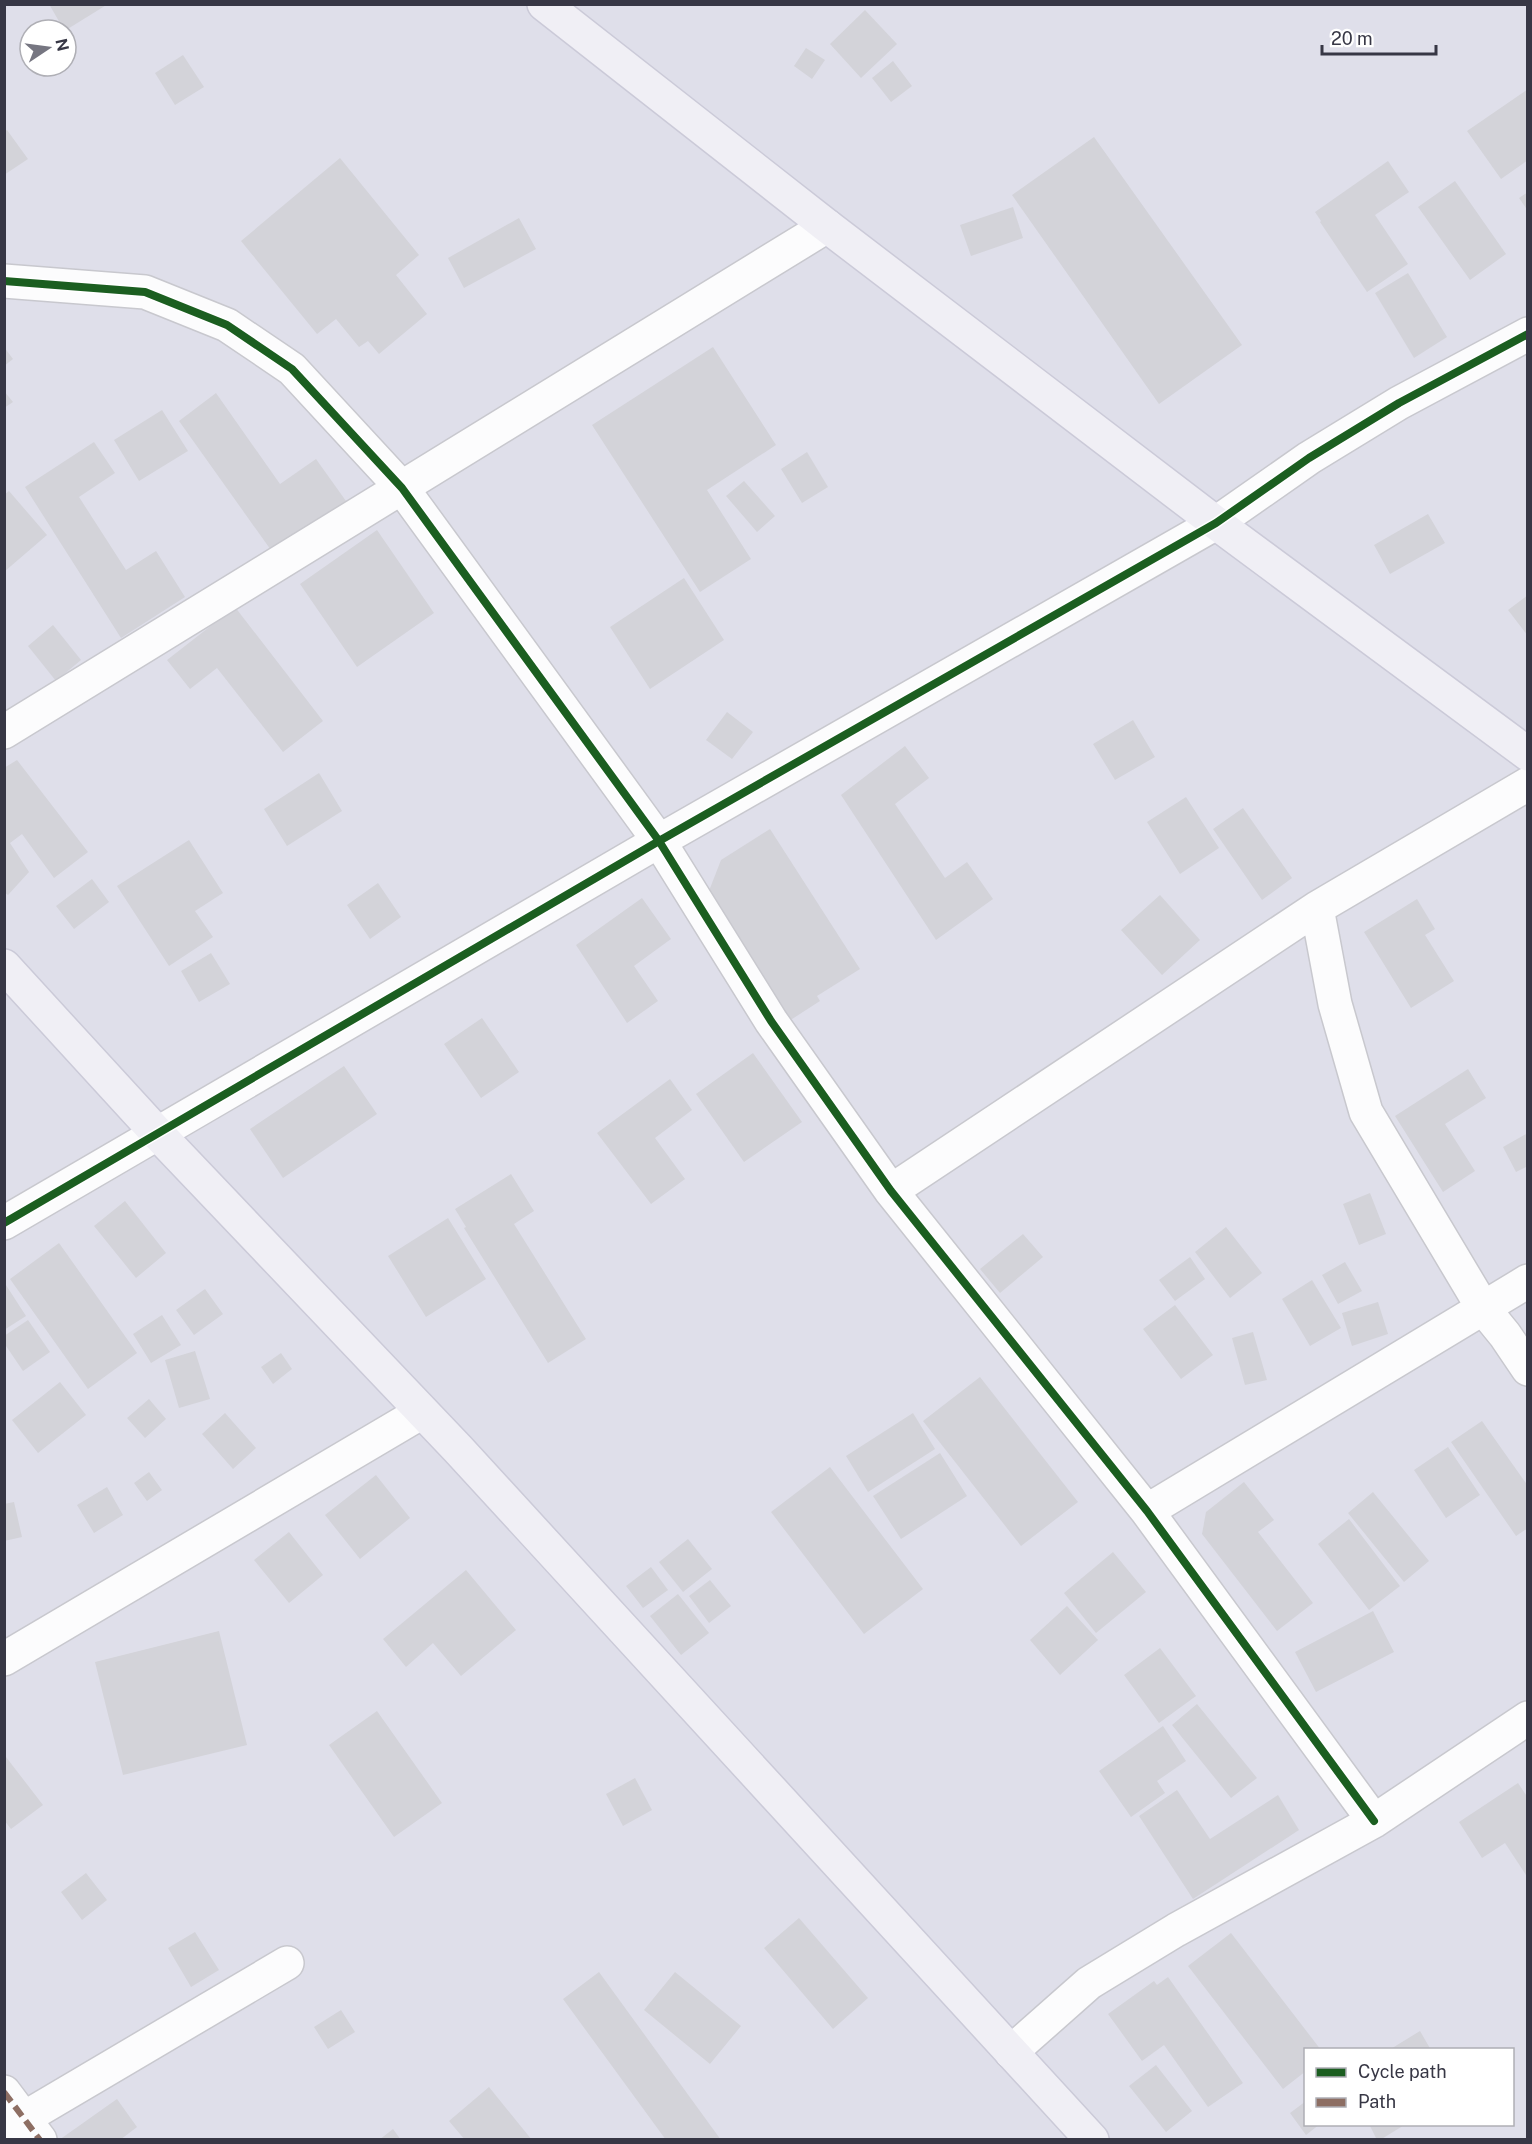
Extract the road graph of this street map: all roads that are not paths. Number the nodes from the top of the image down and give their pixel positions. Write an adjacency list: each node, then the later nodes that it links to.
1 (544, 4): 2 (main road)
2 (827, 226): 5 (street); 6 (main road)
3 (4, 281): 5 (street)
4 (1527, 334): 6 (street)
5 (402, 488): 7 (street); 10 (street)
6 (1216, 523): 8 (main road); 10 (street)
7 (4, 732)
8 (1527, 754)
9 (1527, 784): 11 (street)
10 (659, 841): 13 (street); 14 (street)
11 (1317, 908): 14 (street); 17 (street)
12 (4, 966): 13 (main road)
13 (158, 1134): 15 (street); 19 (main road)
14 (891, 1191): 20 (street)
15 (4, 1223)
16 (1527, 1281): 17 (street)
17 (1483, 1308): 18 (street); 20 (street)
18 (1527, 1369)
19 (422, 1412): 21 (street); 25 (main road)
20 (1147, 1511): 23 (street)
21 (4, 1659)
22 (1527, 1718): 23 (street)
23 (1374, 1821): 25 (street)
24 (287, 1963): 27 (street)
25 (1011, 2052): 28 (main road)
26 (4, 2092): 27 (street)
27 (23, 2129)
28 (1092, 2139)

